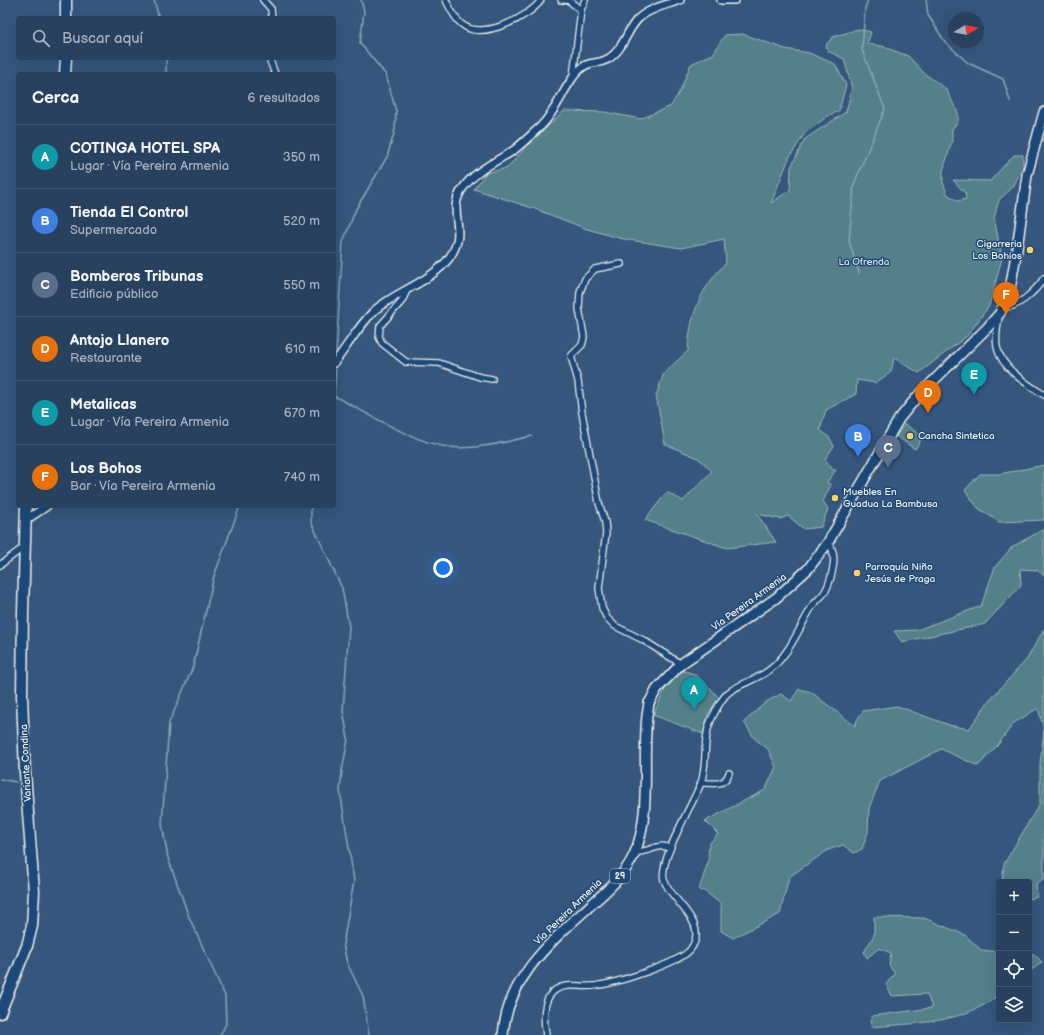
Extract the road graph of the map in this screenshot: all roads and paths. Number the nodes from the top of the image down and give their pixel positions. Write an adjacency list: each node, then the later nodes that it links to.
1 (66, 0): 11 (highway)
2 (263, 0): 12 (street)
3 (446, 0): 4 (street)
4 (541, 0)
5 (561, 0): 10 (street)
6 (585, 0): 10 (street)
7 (680, 0): 17 (street)
8 (721, 0): 9 (street)
9 (735, 0)
10 (581, 10): 17 (street)
11 (66, 16)
12 (272, 16)
13 (66, 60): 15 (highway)
14 (270, 60): 16 (street)
15 (65, 72)
16 (274, 72)
17 (573, 77): 21 (street)
18 (1044, 112): 22 (main road, Vía Pereira Armenia / 29)
19 (621, 264): 32 (street)
20 (1044, 278): 22 (street)
21 (407, 290): 23 (street); 24 (street)
22 (1002, 310): 25 (street); 29 (main road, Vía Pereira Armenia / 29)
23 (336, 360)
24 (492, 379)
25 (1044, 395)
26 (26, 508): 28 (highway, Variante Condina)
27 (45, 508): 28 (street)
28 (26, 520): 30 (highway, Variante Condina)
29 (829, 542): 32 (main road, Vía Pereira Armenia / 29); 34 (street)
30 (24, 547): 31 (street); 37 (highway, Variante Condina)
31 (0, 565)
32 (681, 664): 36 (main road, Vía Pereira Armenia / 29)
33 (729, 773): 34 (street)
34 (701, 783): 35 (street)
35 (670, 849): 36 (street); 39 (street)
36 (635, 852): 38 (main road, Vía Pereira Armenia / 29)
37 (0, 1013)
38 (503, 1035)
39 (546, 1035)

